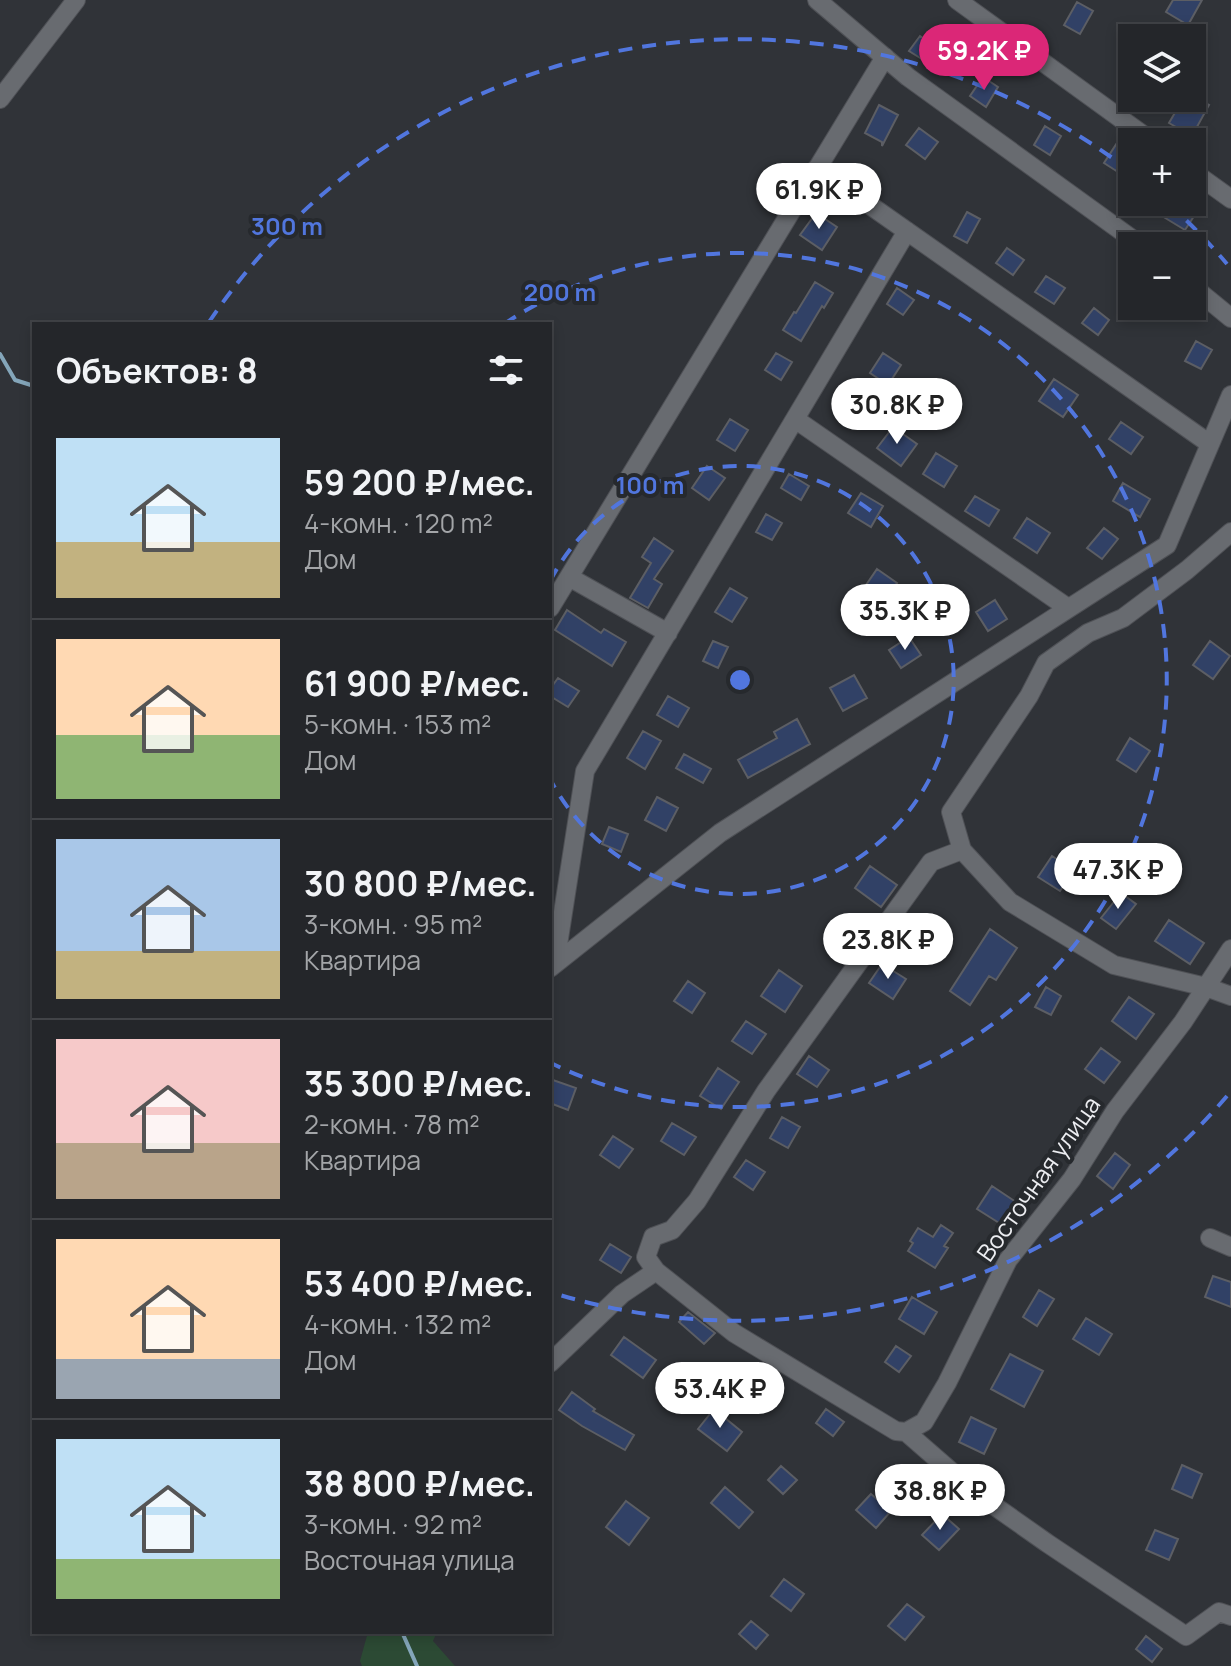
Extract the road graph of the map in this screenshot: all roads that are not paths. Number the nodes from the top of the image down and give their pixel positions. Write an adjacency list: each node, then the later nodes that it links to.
1 (76, 0): 5 (street)
2 (817, 0): 4 (street)
3 (957, 0): 6 (street)
4 (885, 57): 7 (street); 11 (street)
5 (0, 99)
6 (1134, 128)
7 (817, 168): 10 (street); 18 (street)
8 (1206, 181): 9 (street)
9 (1231, 199)
10 (907, 231): 15 (street); 16 (street)
11 (1123, 232)
12 (1206, 297): 13 (street)
13 (1231, 318)
14 (1231, 395): 16 (street)
15 (795, 419): 20 (street); 21 (street)
16 (1210, 444): 20 (street)
17 (1231, 532): 22 (street)
18 (569, 577): 19 (street); 21 (street)
19 (552, 605)
20 (1068, 608): 24 (street)
21 (668, 633): 24 (street)
22 (962, 850): 25 (street); 29 (street)
23 (1231, 949): 25 (street, Восточная улица)
24 (552, 966)
25 (1206, 987): 26 (street); 31 (street, Восточная улица)
26 (1231, 996)
27 (1210, 1238): 28 (street)
28 (1231, 1247)
29 (656, 1271): 30 (street); 31 (street)
30 (552, 1361)
31 (901, 1432): 32 (street)
32 (1231, 1616)

